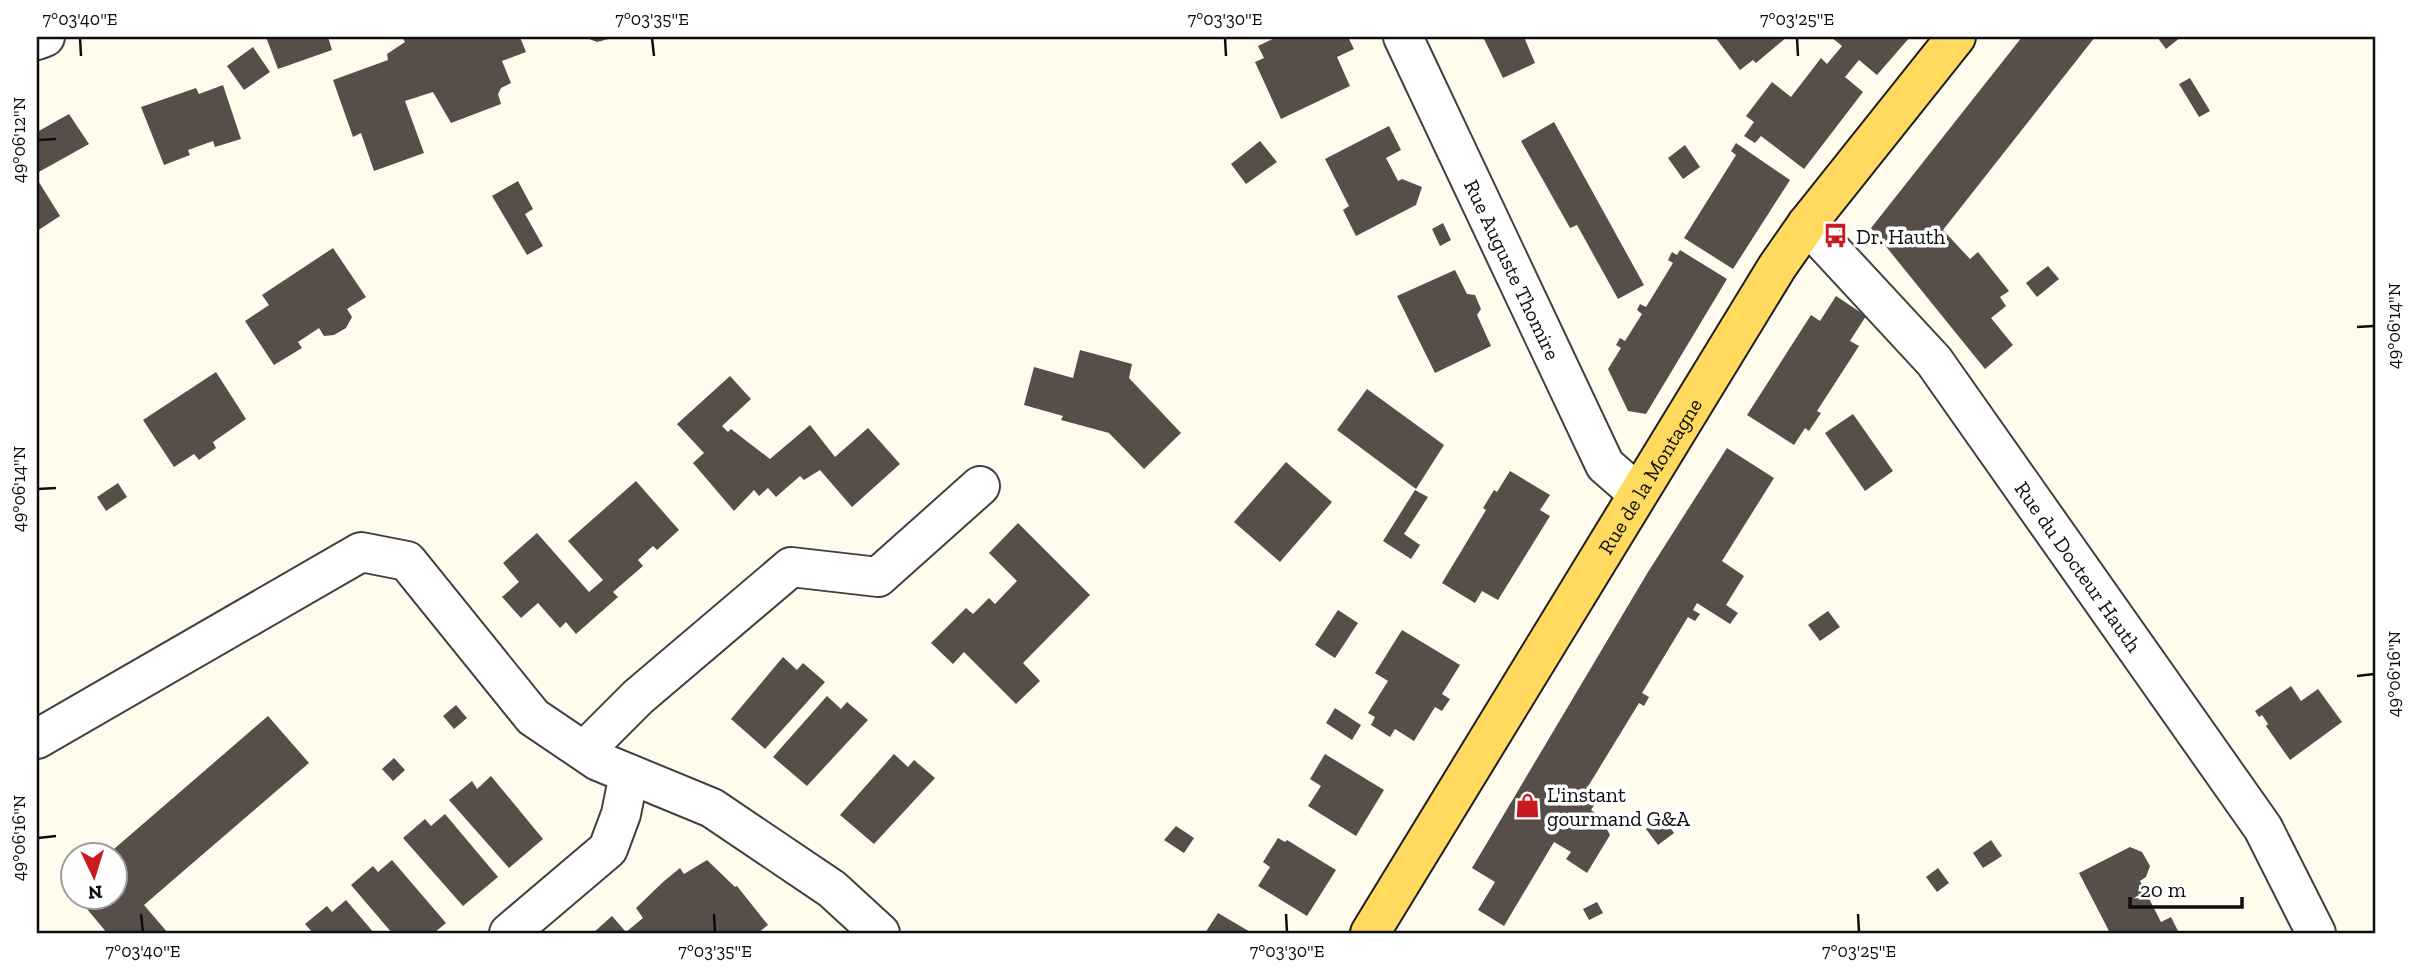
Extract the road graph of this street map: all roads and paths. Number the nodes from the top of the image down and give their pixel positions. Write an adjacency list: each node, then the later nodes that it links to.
1 (45, 37): 4 (street)
2 (1403, 37): 7 (street, Rue Auguste Thomire)
3 (1956, 37): 5 (main road, Rue de la Montagne)
4 (37, 40)
5 (1807, 224): 7 (main road, Rue de la Montagne); 14 (street, Rue du Docteur Hauth)
6 (980, 486): 9 (street)
7 (1637, 494): 13 (main road, Rue de la Montagne)
8 (37, 739): 9 (street)
9 (584, 751): 10 (street)
10 (629, 774): 11 (street); 12 (street)
11 (509, 933)
12 (880, 933)
13 (1370, 933)
14 (2316, 933)

